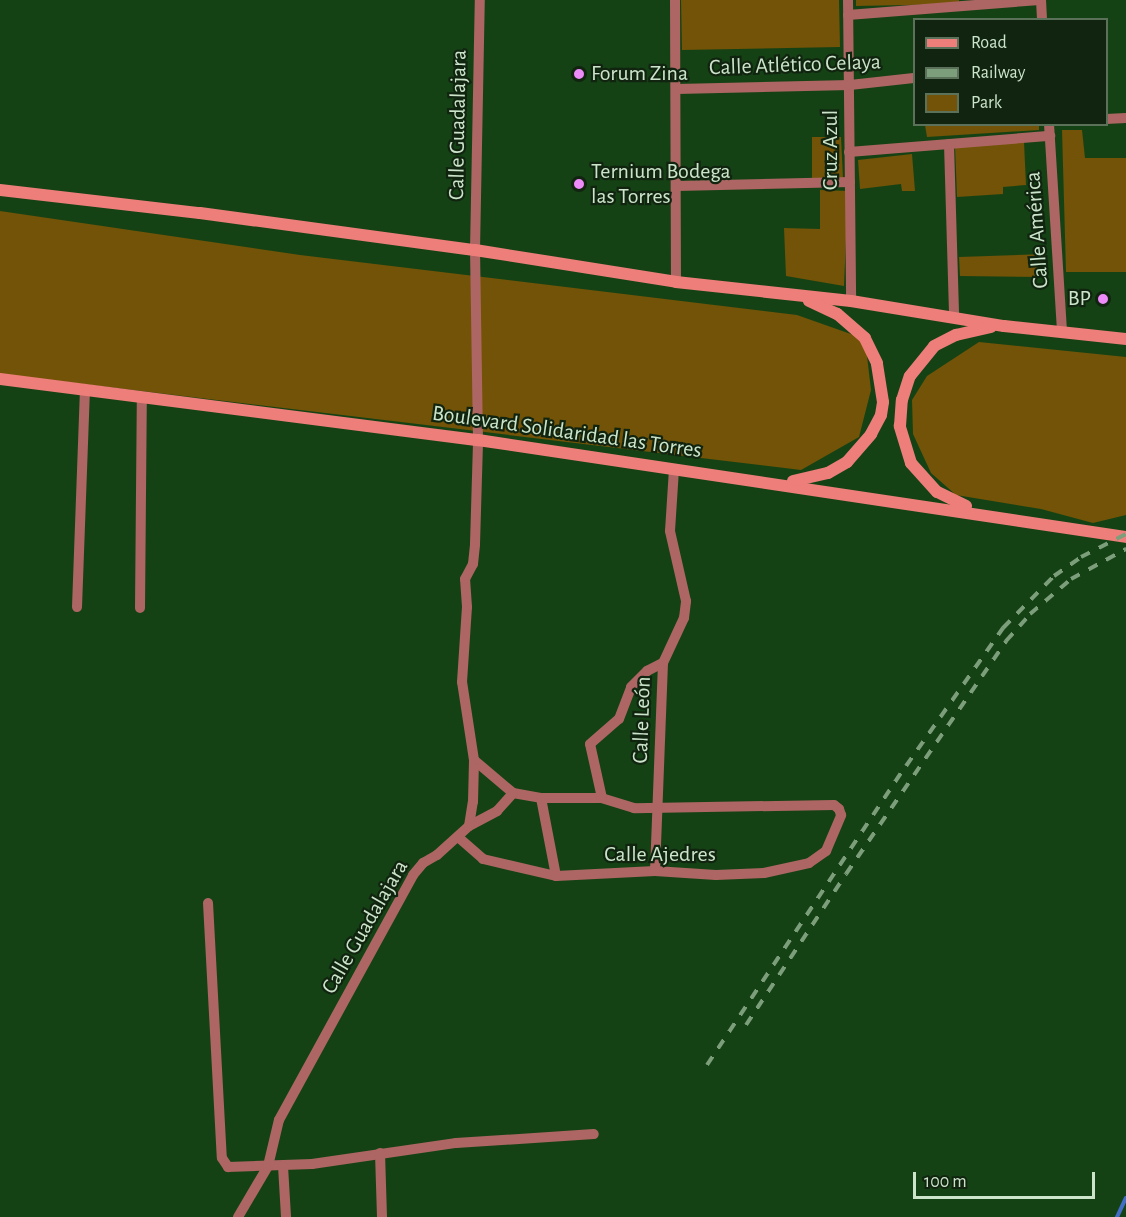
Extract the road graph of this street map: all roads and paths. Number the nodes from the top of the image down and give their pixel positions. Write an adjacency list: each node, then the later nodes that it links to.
1 (480, 0): 19 (street, Calle Guadalajara)
2 (675, 0): 9 (street)
3 (848, 0): 5 (street, Cruz Azul)
4 (1040, 0): 5 (street); 6 (street)
5 (848, 15): 8 (street, Cruz Azul)
6 (1042, 18)
7 (913, 78): 8 (street, Calle Atlético Celaya)
8 (850, 85): 9 (street, Calle Atlético Celaya); 15 (street, Cruz Azul)
9 (677, 89): 17 (street)
10 (1126, 118): 11 (street)
11 (1108, 119)
12 (1049, 126): 13 (street, Calle América)
13 (1050, 136): 14 (street); 25 (street, Calle América)
14 (949, 144): 15 (street); 23 (street)
15 (849, 152): 16 (street, Cruz Azul)
16 (850, 182): 17 (street); 22 (street, Cruz Azul)
17 (676, 186): 20 (street)
18 (0, 190): 19 (main road)
19 (474, 250): 20 (main road); 30 (street, Calle Guadalajara)
20 (676, 282): 21 (main road)
21 (795, 296): 22 (main road); 32 (main road)
22 (851, 301): 23 (main road)
23 (954, 317): 24 (main road)
24 (1004, 326): 25 (main road); 33 (main road)
25 (1062, 332): 26 (main road)
26 (1126, 339)
27 (0, 379): 28 (main road, Boulevard Solidaridad las Torres)
28 (85, 389): 29 (main road, Boulevard Solidaridad las Torres); 35 (street)
29 (142, 396): 30 (main road, Boulevard Solidaridad las Torres); 36 (street)
30 (478, 440): 31 (main road, Boulevard Solidaridad las Torres); 38 (street)
31 (674, 469): 32 (main road, Boulevard Solidaridad las Torres); 37 (street, Calle León)
32 (774, 482): 33 (main road, Boulevard Solidaridad las Torres)
33 (998, 516): 34 (main road, Boulevard Solidaridad las Torres)
34 (1126, 537)
35 (76, 606)
36 (140, 608)
37 (663, 663): 41 (street); 42 (street, Calle León)
38 (474, 760): 39 (street); 43 (street)
39 (513, 793): 40 (street); 43 (street, Calle Guadalajara)
40 (541, 798): 41 (street); 46 (street)
41 (602, 798): 42 (street)
42 (658, 806): 45 (street, Calle León); 45 (street, Calle Ajedres)
43 (469, 826): 44 (street, Calle Guadalajara)
44 (458, 837): 46 (street, Calle Ajedres); 50 (street, Calle Guadalajara)
45 (655, 871): 46 (street, Calle Ajedres)
46 (556, 876)
47 (208, 903): 50 (street)
48 (594, 1134): 49 (street)
49 (380, 1153): 51 (street); 54 (street)
50 (268, 1166): 51 (street); 52 (street, Calle Guadalajara)
51 (282, 1166): 53 (street)
52 (238, 1217)
53 (286, 1217)
54 (382, 1217)

